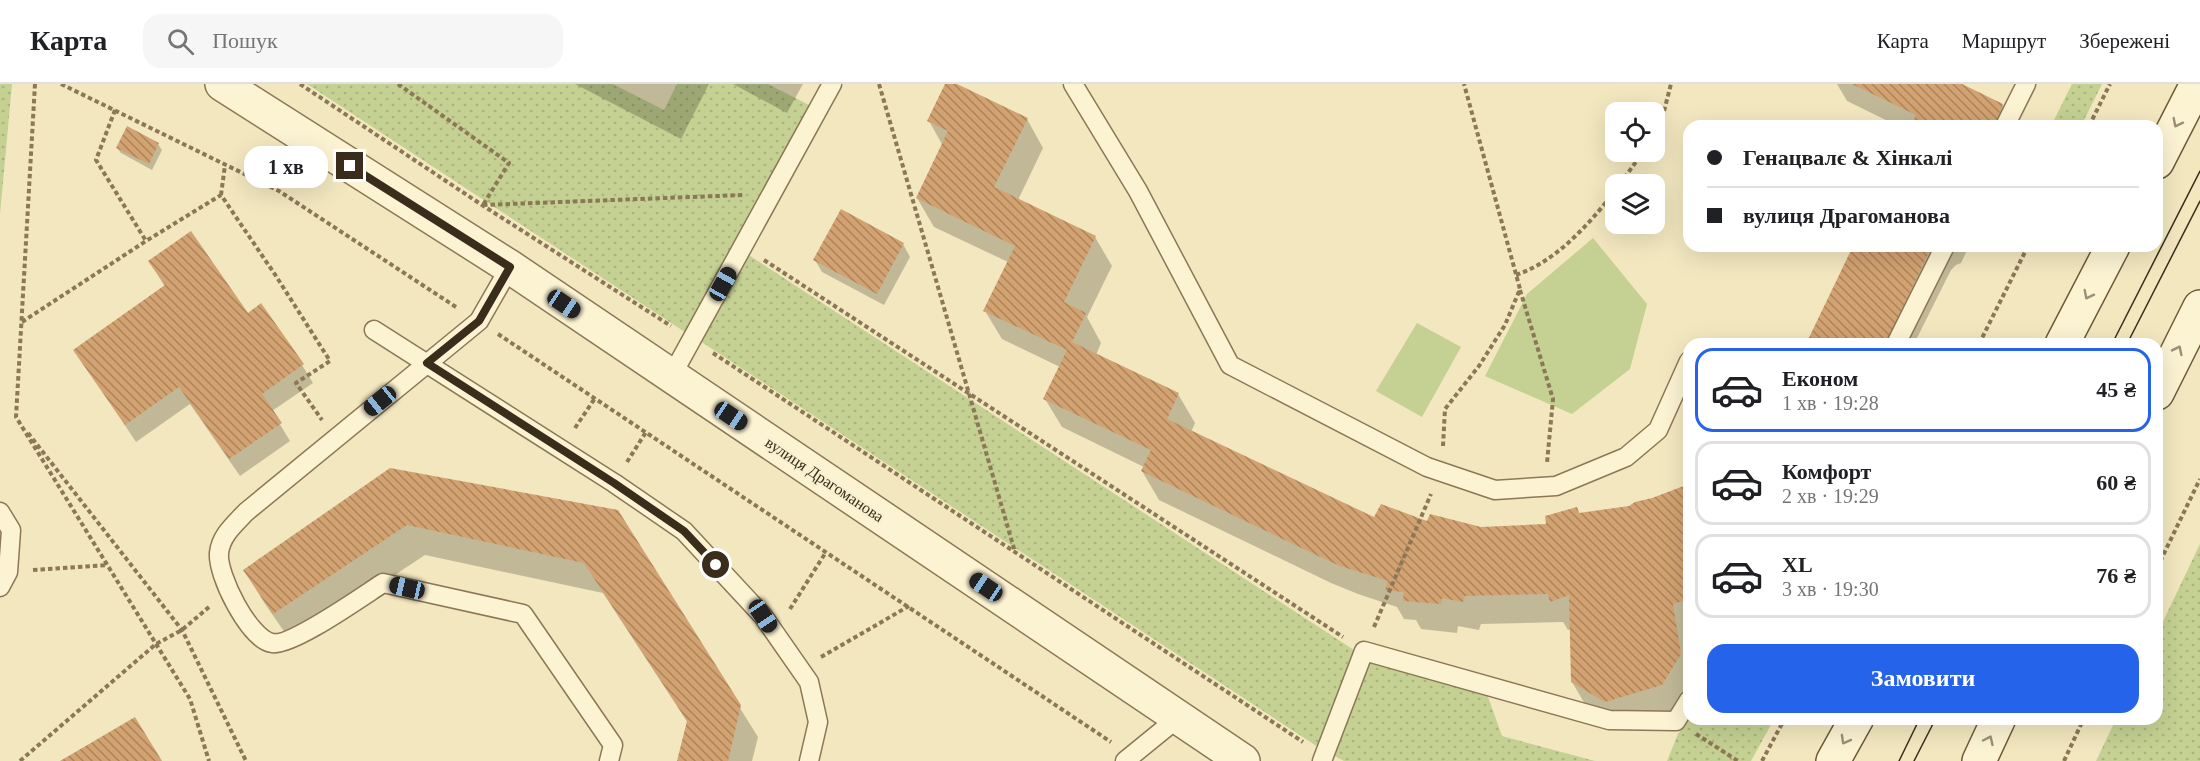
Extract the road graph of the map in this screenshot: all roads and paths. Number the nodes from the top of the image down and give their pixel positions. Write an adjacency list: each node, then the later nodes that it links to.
1 (35, 84): 34 (path)
2 (61, 84): 15 (path)
3 (222, 84): 29 (street, вулиця Драгоманова)
4 (300, 84): 23 (path)
5 (398, 84): 23 (path)
6 (832, 84): 20 (lane)
7 (879, 84): 44 (path)
8 (1073, 84): 50 (lane)
9 (1464, 84): 30 (path)
10 (1671, 84): 14 (path)
11 (2026, 84): 16 (lane)
12 (2110, 84): 17 (path)
13 (2190, 86): 18 (street, one-way to 18)
14 (1665, 107)
15 (115, 110): 19 (path); 24 (path)
16 (2008, 120)
17 (2092, 120)
18 (2163, 148)
19 (225, 165): 21 (path); 33 (path)
20 (772, 194): 23 (path); 25 (lane)
21 (221, 195): 24 (path); 48 (path)
22 (1605, 202): 30 (path)
23 (482, 205): 39 (path)
24 (146, 241): 34 (path)
25 (743, 247): 39 (lane); 44 (path)
26 (1942, 252): 36 (lane)
27 (2025, 252): 37 (path)
28 (2110, 252): 38 (street, one-way to 38)
29 (510, 267): 33 (lane); 42 (street, вулиця Драгоманова)
30 (1516, 275): 31 (path)
31 (1520, 289): 50 (path); 53 (path)
32 (2200, 307): 43 (street, one-way to 32)
33 (479, 321): 40 (lane); 45 (path)
34 (22, 322): 46 (path)
35 (374, 330): 40 (lane)
36 (1899, 338)
37 (1982, 338)
38 (2065, 338)
39 (692, 340): 42 (lane); 56 (path)
40 (427, 363): 48 (lane); 49 (lane)
41 (1683, 374): 53 (lane)
42 (671, 377): 68 (street, вулиця Драгоманова)
43 (2163, 381)
44 (968, 393): 56 (path); 65 (path)
45 (595, 398): 47 (path); 49 (path)
46 (16, 417): 58 (path); 62 (path)
47 (646, 432): 52 (path); 55 (path)
48 (334, 438): 60 (lane)
49 (561, 449): 52 (lane)
50 (1441, 471): 53 (lane); 65 (path)
51 (2200, 479): 57 (path)
52 (614, 483): 63 (lane)
53 (1545, 486)
54 (0, 512): 59 (lane)
55 (826, 552): 61 (path); 63 (path)
56 (1014, 552): 75 (path)
57 (2163, 556)
58 (107, 565): 59 (path); 64 (path)
59 (4, 579)
60 (228, 591): 62 (path); 79 (lane)
61 (909, 606): 66 (path); 74 (path)
62 (182, 630): 64 (path); 78 (path)
63 (775, 633): 66 (lane)
64 (156, 644): 76 (path); 77 (path)
65 (1364, 651): 69 (lane); 75 (lane)
66 (800, 669): 80 (lane)
67 (1683, 710): 69 (lane)
68 (1179, 717): 74 (lane); 81 (street, вулиця Драгоманова)
69 (1676, 721): 82 (path)
70 (1781, 725): 83 (path)
71 (1853, 725): 84 (street, one-way to 84)
72 (1996, 725): 85 (street, one-way to 72)
73 (2081, 725): 86 (path)
74 (1128, 759)
75 (1323, 759)
76 (20, 761)
77 (208, 761)
78 (246, 761)
79 (609, 761)
80 (809, 761)
81 (1243, 761)
82 (1738, 761)
83 (1762, 761)
84 (1833, 761)
85 (1979, 761)
86 (2064, 761)

